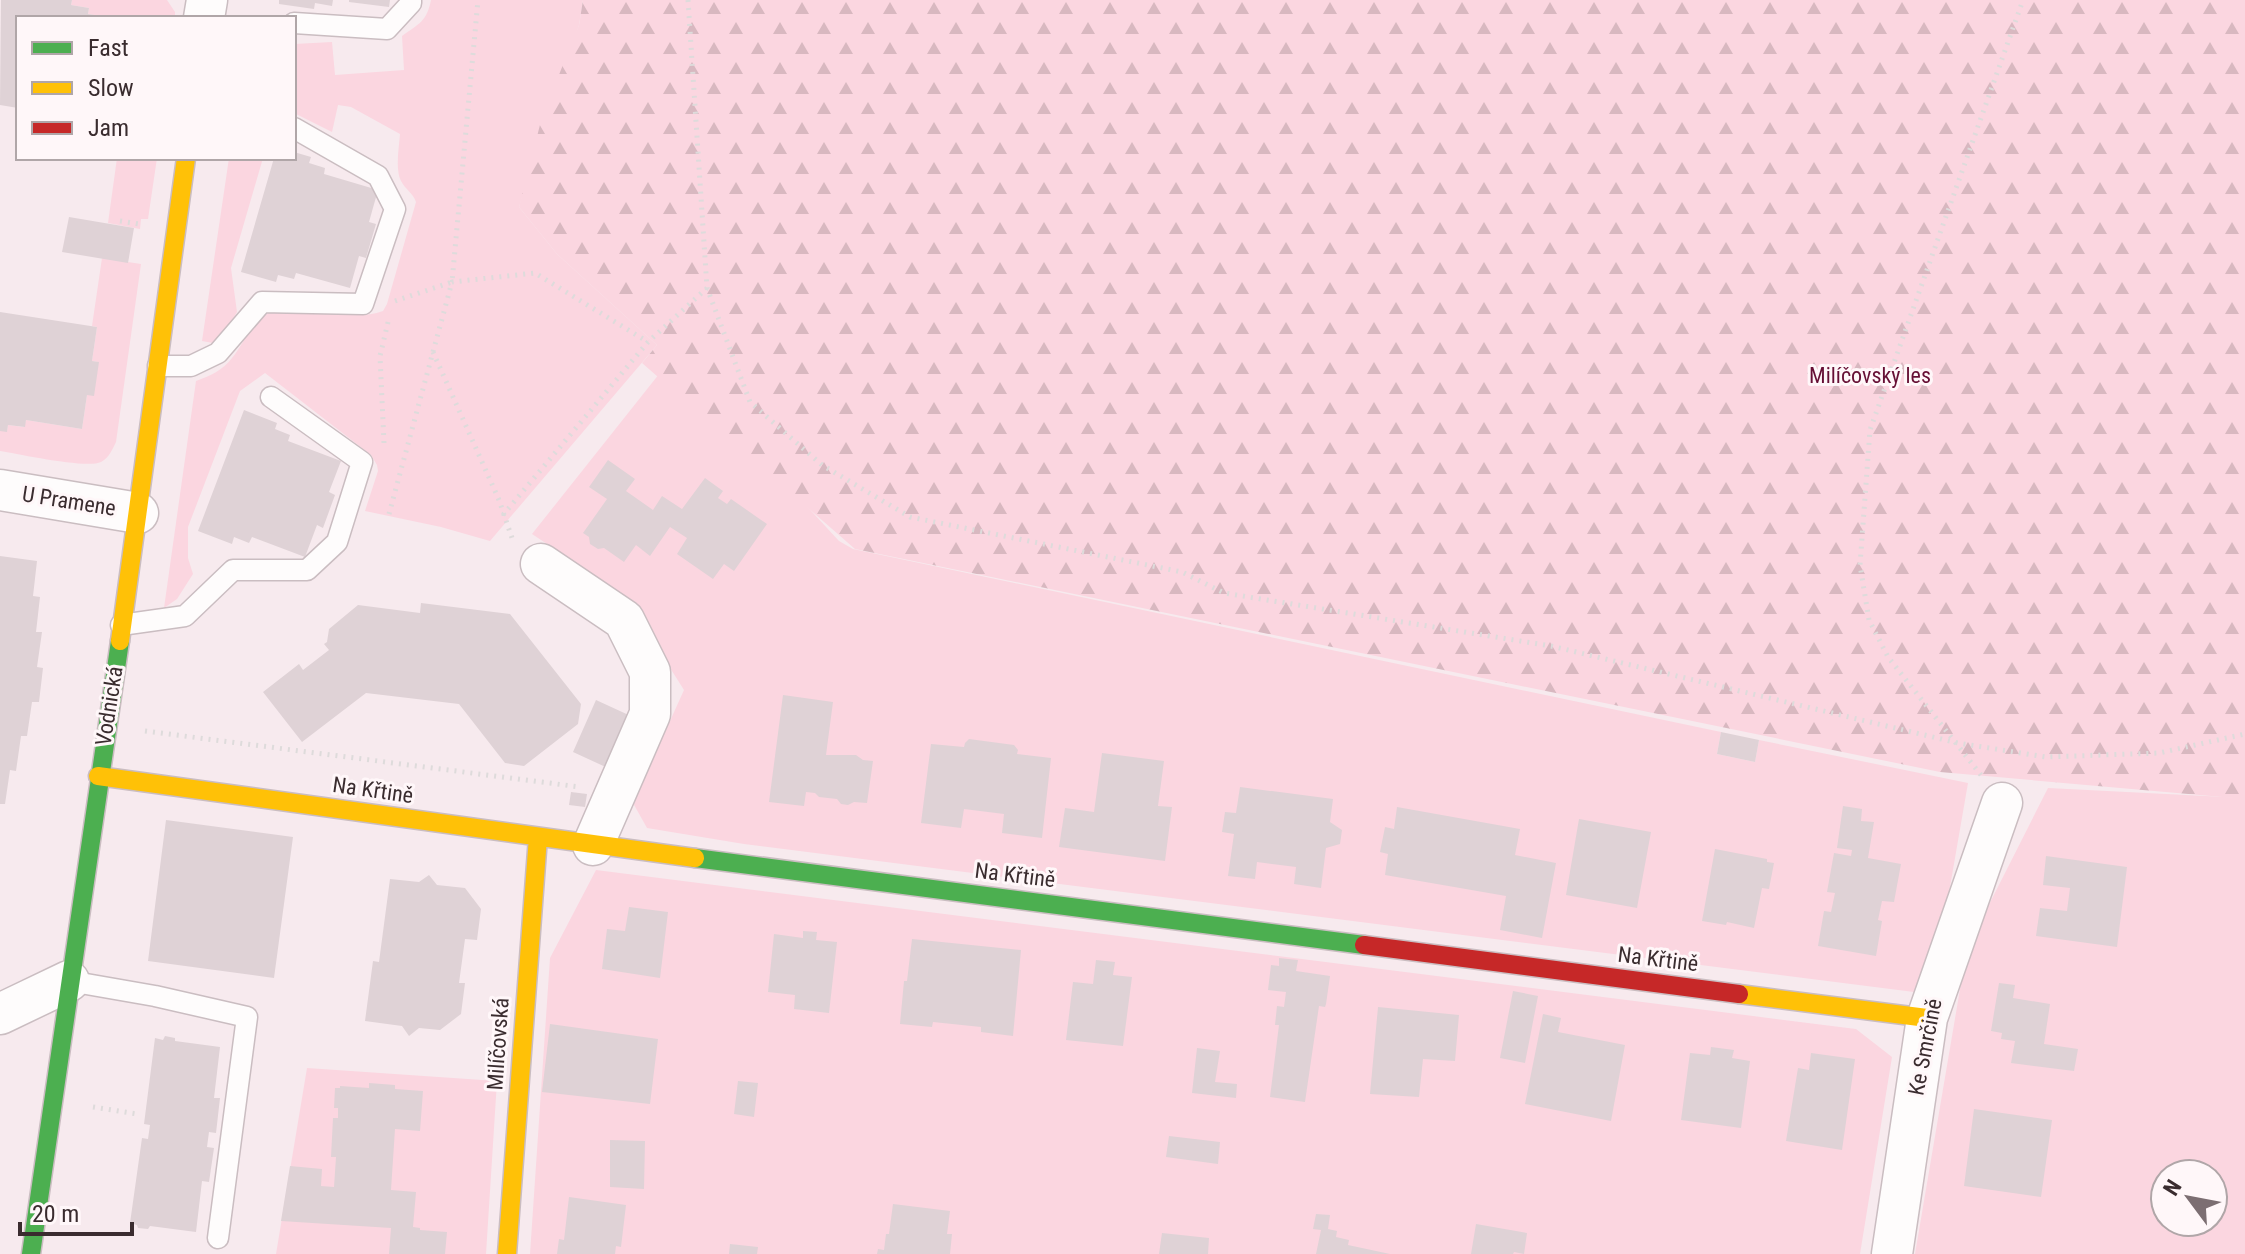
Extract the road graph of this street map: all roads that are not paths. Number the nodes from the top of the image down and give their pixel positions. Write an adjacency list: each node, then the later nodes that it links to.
1 (411, 0): 2 (lane)
2 (296, 23)
3 (296, 129): 5 (lane)
4 (186, 160): 5 (street, Vodnická)
5 (158, 366): 8 (street, Vodnická)
6 (271, 397): 10 (lane)
7 (0, 490): 8 (street, U Pramene)
8 (138, 513): 10 (street, Vodnická)
9 (541, 564): 14 (street)
10 (121, 625): 11 (street, Vodnická)
11 (98, 776): 13 (street, Na Křtině); 15 (street, Vodnická)
12 (2002, 803): 17 (street, Ke Smrčině)
13 (538, 837): 14 (street, Na Křtině); 20 (street, Milíčovská)
14 (593, 845): 17 (street, Na Křtině)
15 (69, 981): 16 (street); 18 (lane); 19 (street, Vodnická)
16 (0, 1014)
17 (1927, 1018): 21 (street, Ke Smrčině)
18 (218, 1238)
19 (31, 1254)
20 (507, 1254)
21 (1892, 1254)

